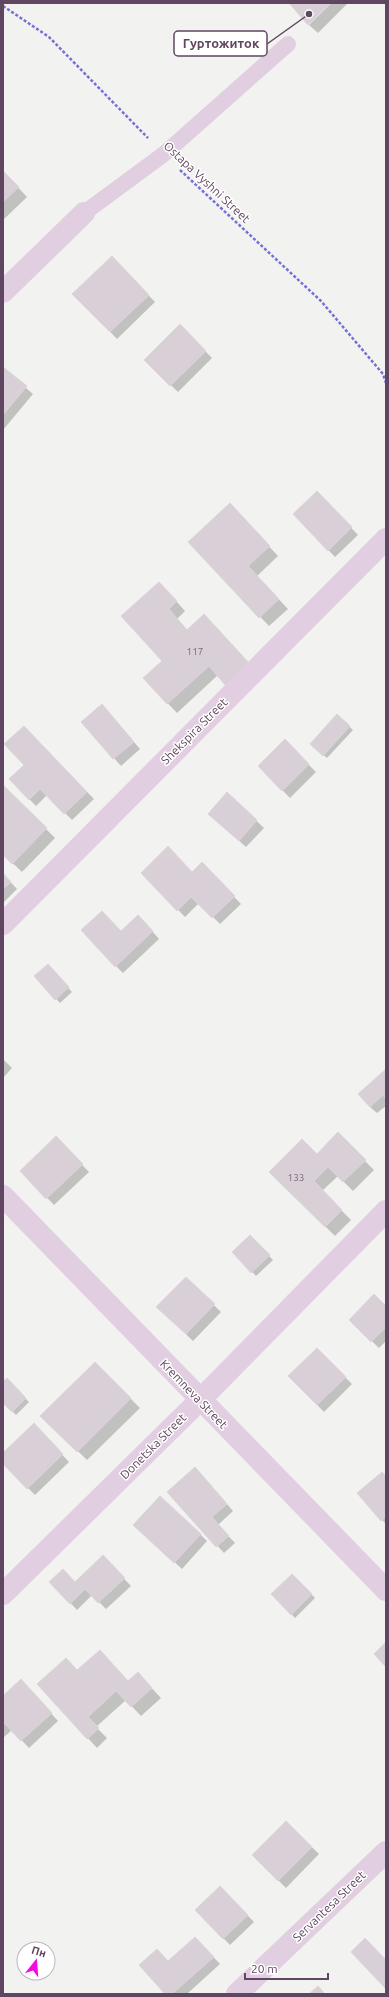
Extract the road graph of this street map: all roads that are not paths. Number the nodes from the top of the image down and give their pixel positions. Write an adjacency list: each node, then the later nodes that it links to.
1 (288, 44): 2 (lane)
2 (84, 212): 3 (street)
3 (3, 292)
4 (386, 539): 5 (street, Shekspira Street)
5 (3, 924)
6 (3, 1196): 8 (street, Kremneva Street)
7 (386, 1211): 8 (street, Donetska Street)
8 (200, 1400): 9 (street, Kremneva Street); 10 (street, Donetska Street)
9 (386, 1590)
10 (3, 1594)
11 (386, 1852): 12 (street, Servantesa Street)
12 (237, 1994)

